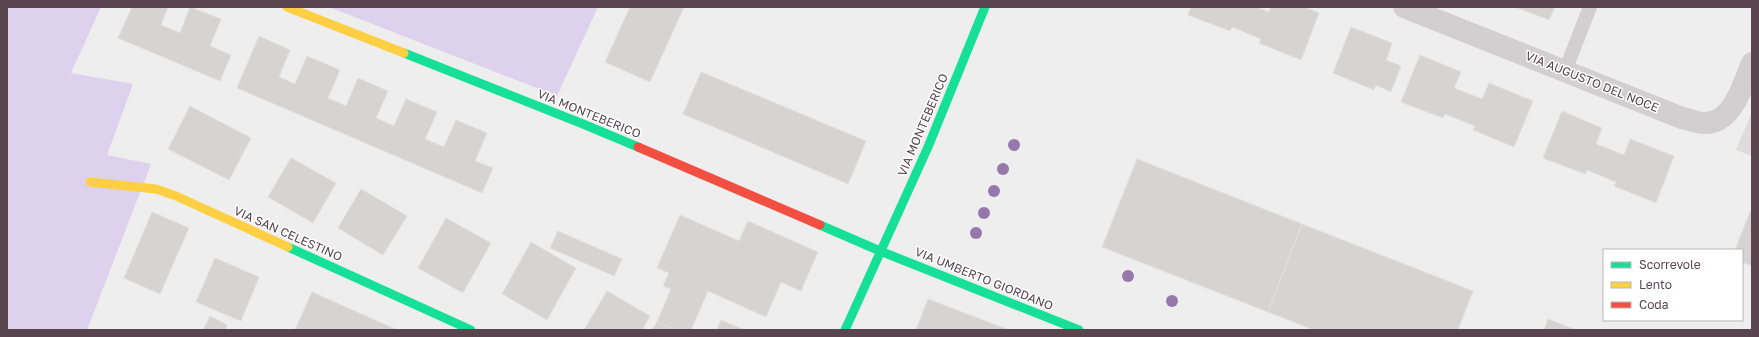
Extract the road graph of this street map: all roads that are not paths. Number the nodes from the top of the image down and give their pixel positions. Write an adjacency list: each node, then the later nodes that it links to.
1 (287, 7): 8 (street, VIA MONTEBERICO)
2 (985, 7): 8 (street, VIA MONTEBERICO)
3 (1404, 7): 6 (street, VIA AUGUSTO DEL NOCE)
4 (1590, 7): 6 (lane)
5 (1752, 63): 6 (street, VIA AUGUSTO DEL NOCE)
6 (1565, 71)
7 (90, 182): 9 (street, VIA SAN CELESTINO)
8 (880, 251): 10 (street, VIA MONTEBERICO); 11 (street, VIA UMBERTO GIORDANO)
9 (471, 330)
10 (845, 330)
11 (1079, 330)

